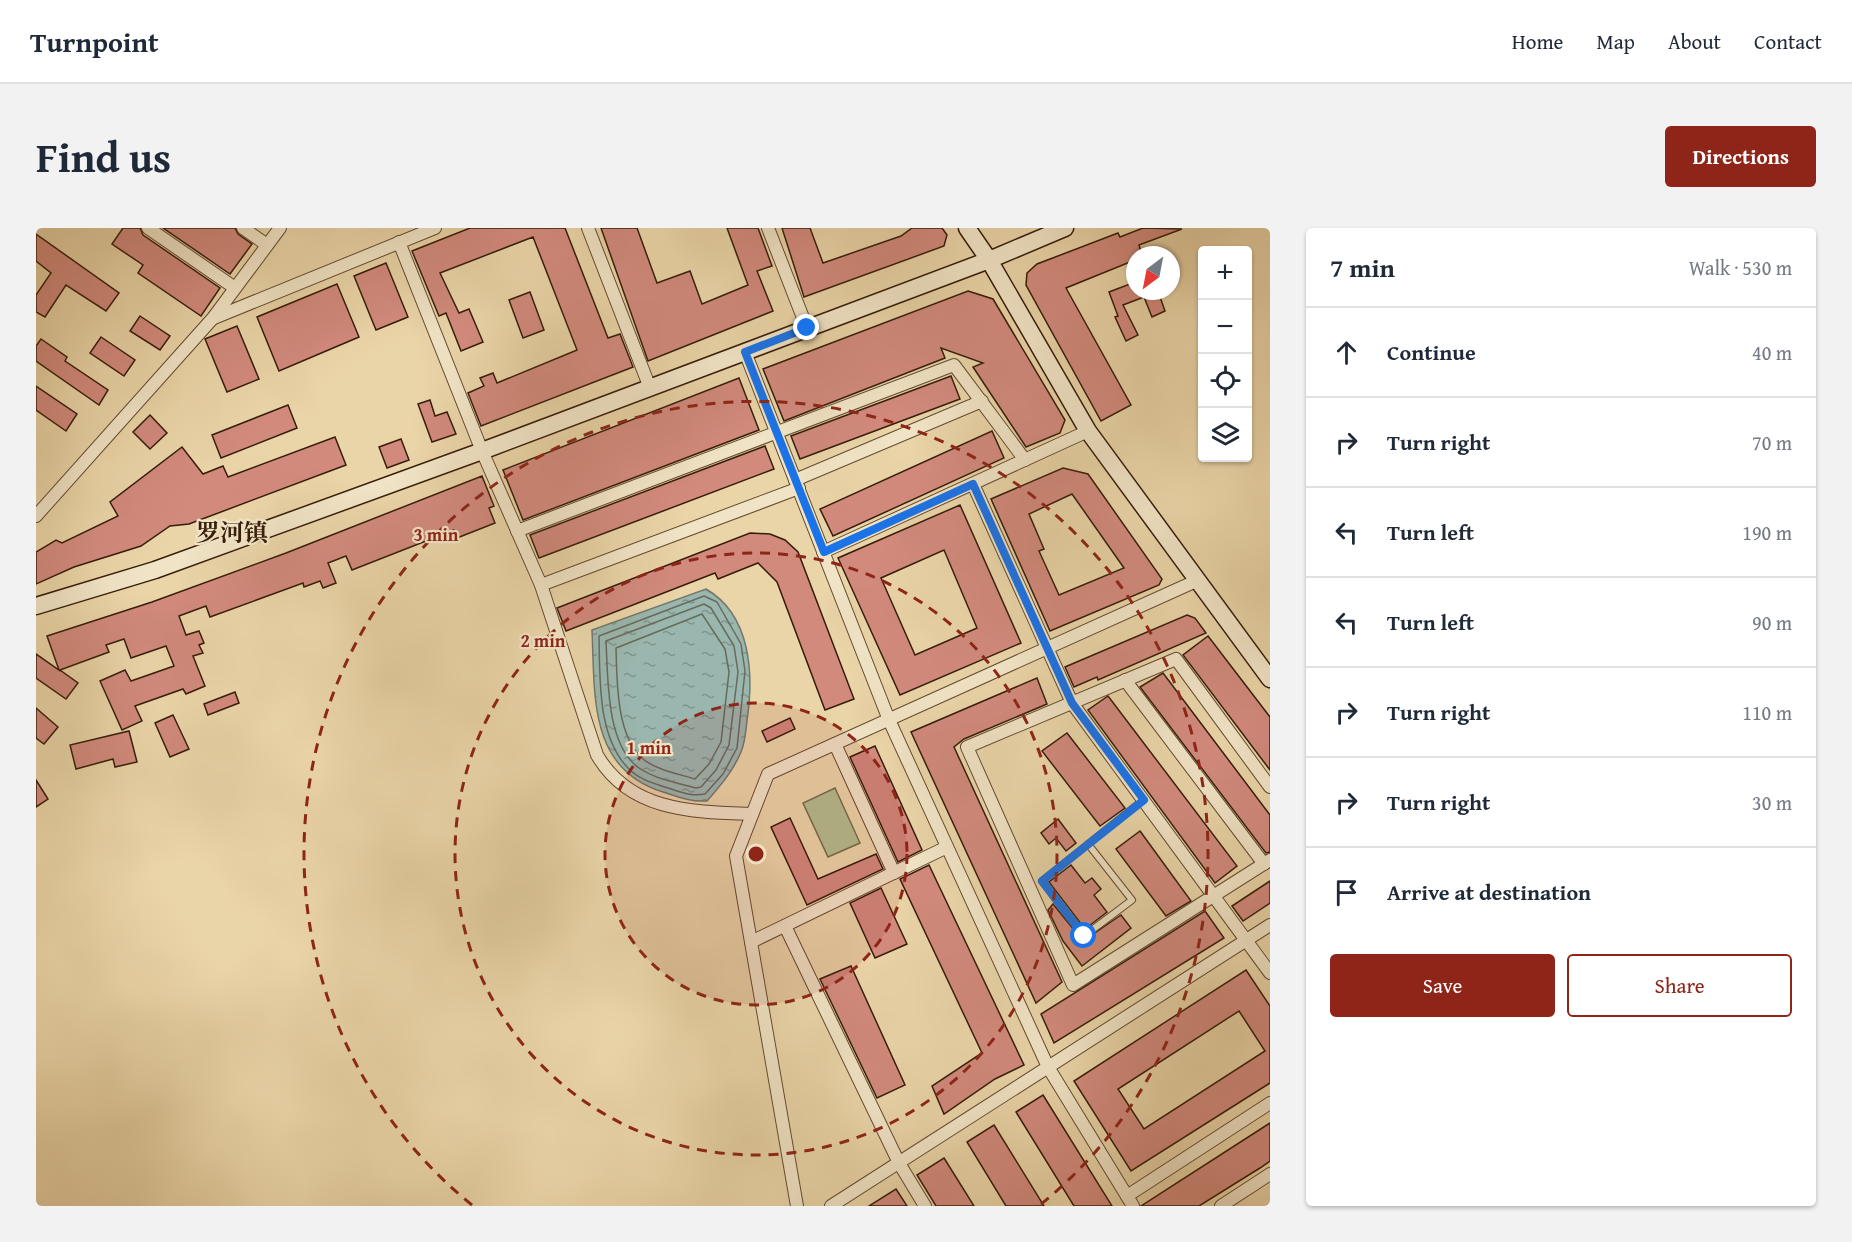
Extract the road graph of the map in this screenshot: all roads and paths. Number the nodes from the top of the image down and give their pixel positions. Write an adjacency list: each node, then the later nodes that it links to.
1 (148, 228): 12 (street)
2 (243, 228): 10 (street)
3 (280, 228): 10 (street)
4 (435, 228): 9 (street)
5 (588, 228): 16 (street)
6 (768, 228): 14 (street)
7 (967, 228): 11 (main road)
8 (1065, 228): 11 (main road)
9 (399, 242): 13 (street); 20 (street)
10 (267, 245): 12 (street)
11 (989, 260): 14 (main road); 18 (main road)
12 (235, 288): 13 (street)
13 (213, 318): 24 (street)
14 (807, 328): 15 (main road)
15 (745, 352): 16 (main road); 19 (street)
16 (650, 388): 20 (main road)
17 (982, 401): 19 (street); 21 (street); 22 (street)
18 (1088, 431): 21 (street); 27 (main road)
19 (777, 432): 22 (street); 25 (street)
20 (482, 451): 25 (street); 29 (main road)
21 (1025, 460): 23 (street)
22 (797, 484): 26 (street); 28 (street)
23 (973, 484): 26 (street); 30 (street)
24 (36, 516)
25 (517, 531): 28 (street)
26 (824, 552): 34 (street)
27 (1196, 581): 30 (street); 31 (main road)
28 (541, 585): 38 (street)
29 (36, 606)
30 (1047, 649): 33 (street); 34 (street)
31 (1270, 679)
32 (1125, 680): 33 (street); 36 (street); 41 (street)
33 (1072, 703): 37 (street); 43 (street)
34 (889, 720): 35 (street); 40 (street)
35 (835, 744): 38 (street); 42 (street)
36 (1270, 787)
37 (1144, 800): 39 (lane); 43 (street)
38 (753, 814): 47 (street)
39 (1088, 844): 39 (lane)
40 (947, 847): 42 (street); 49 (street)
41 (1267, 862): 43 (street)
42 (894, 873): 45 (street)
43 (1215, 895): 46 (street)
44 (1270, 925): 46 (street)
45 (785, 926): 47 (street); 51 (street)
46 (1248, 939): 48 (street); 49 (street)
47 (751, 942): 54 (street)
48 (1270, 973)
49 (1048, 1067): 51 (street); 53 (street)
50 (1270, 1103): 53 (street)
51 (899, 1163): 55 (street); 56 (street)
52 (1270, 1174): 57 (street)
53 (1130, 1201)
54 (798, 1206)
55 (831, 1206)
56 (925, 1206)
57 (1221, 1206)

